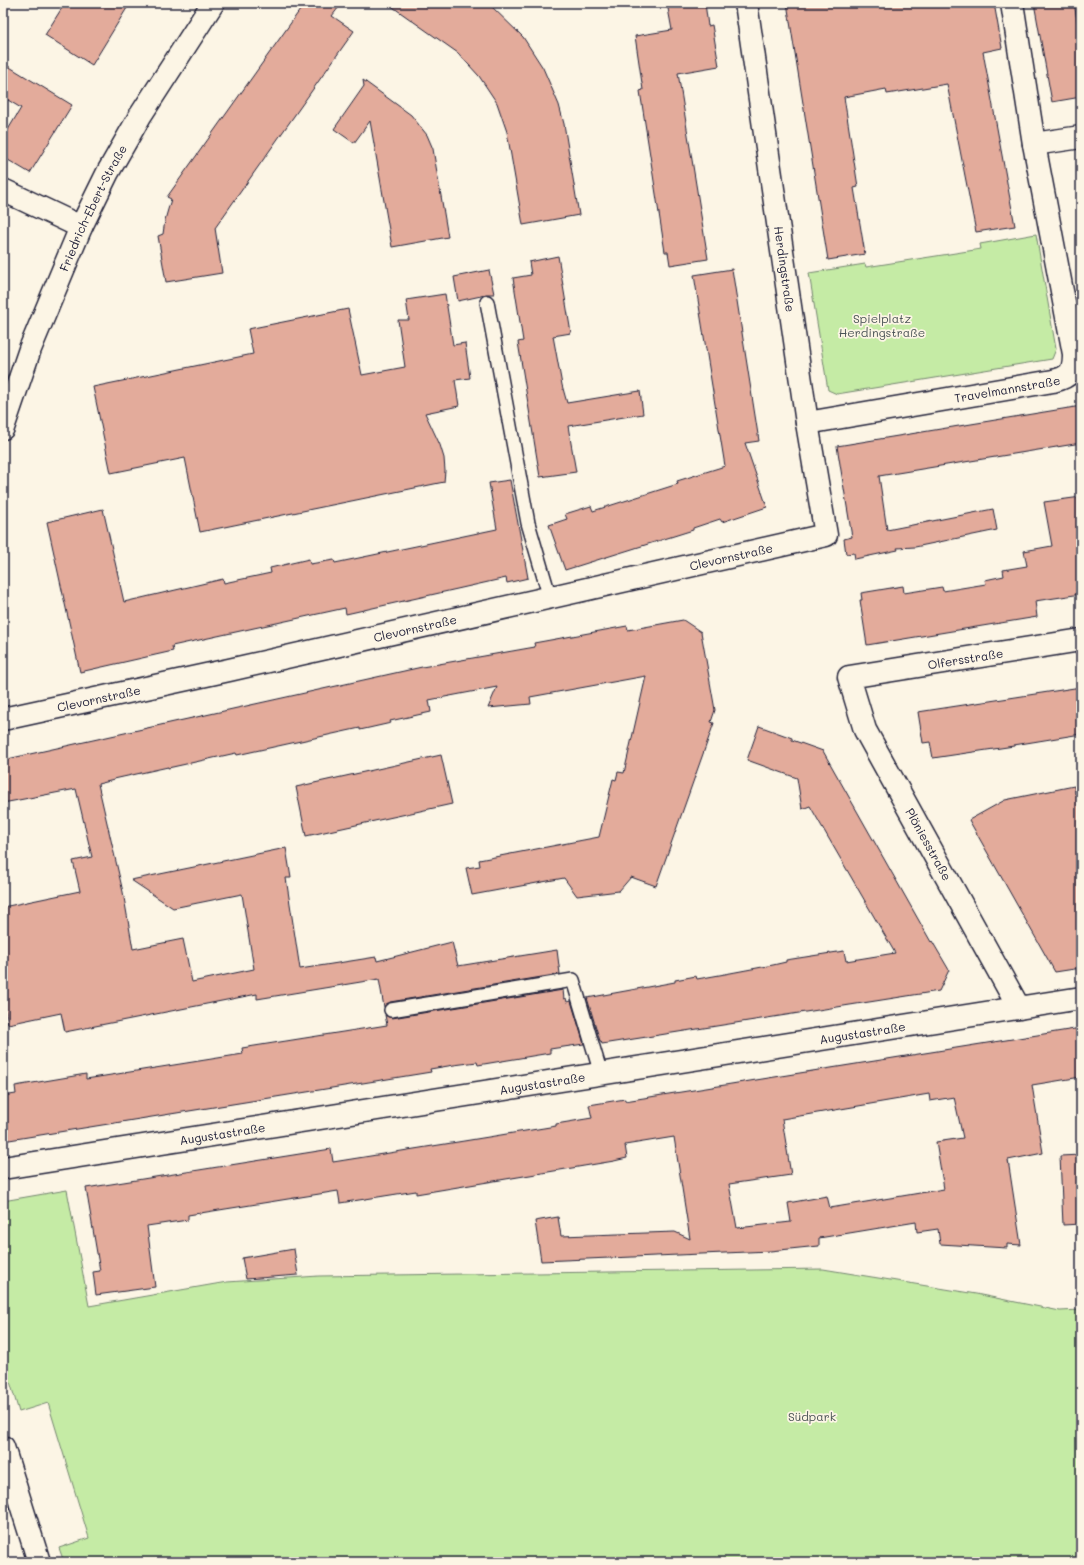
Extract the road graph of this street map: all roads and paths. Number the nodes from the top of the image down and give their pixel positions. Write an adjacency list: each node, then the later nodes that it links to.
1 (213, 3): 7 (street, Friedrich-Ebert-Straße)
2 (746, 3): 9 (street, Herdingstraße)
3 (1012, 3): 5 (street, Travelmannstraße)
4 (1081, 138): 5 (street)
5 (1034, 144): 9 (street, Travelmannstraße)
6 (3, 190): 7 (street)
7 (81, 227): 10 (street, Friedrich-Ebert-Straße)
8 (488, 302): 12 (lane)
9 (807, 423): 11 (street, Herdingstraße)
10 (3, 428)
11 (826, 536): 12 (street, Clevornstraße)
12 (550, 598): 15 (street, Clevornstraße)
13 (1081, 640): 14 (street, Olfersstraße)
14 (849, 676): 17 (street, Plöniesstraße)
15 (3, 719)
16 (1081, 998): 17 (street, Augustastraße)
17 (1019, 1008): 19 (street, Augustastraße)
18 (391, 1010): 19 (lane)
19 (600, 1074): 20 (street, Augustastraße)
20 (3, 1168)
21 (3, 1447): 22 (street)
22 (6, 1470): 23 (street)
23 (39, 1562)

